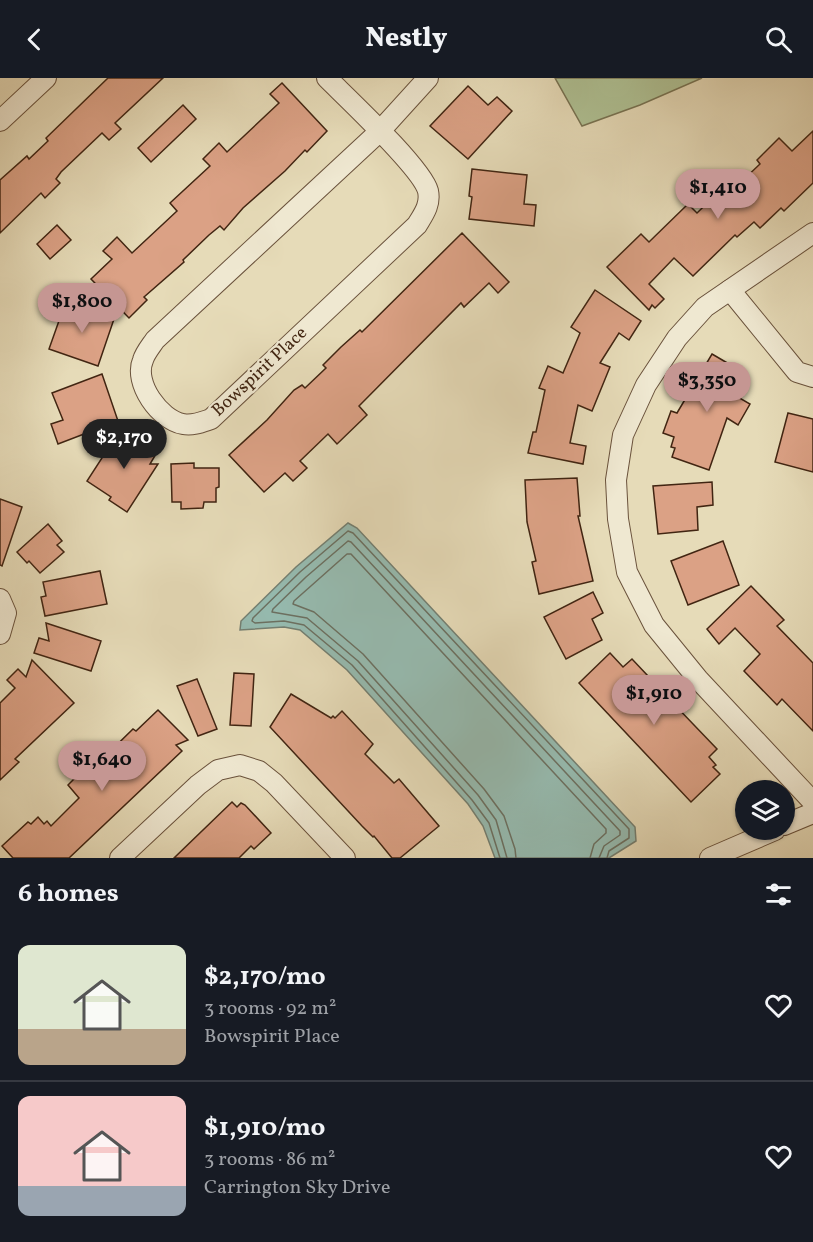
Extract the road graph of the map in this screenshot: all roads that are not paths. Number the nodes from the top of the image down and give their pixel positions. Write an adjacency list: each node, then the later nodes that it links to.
1 (46, 78): 4 (street)
2 (327, 78): 5 (street, Bowspirit Place)
3 (428, 78): 5 (street, Bowspirit Place)
4 (0, 121)
5 (379, 132): 5 (street, Bowspirit Place)
6 (813, 233): 7 (street)
7 (730, 290): 8 (street); 11 (street)
8 (813, 377)
9 (0, 599): 10 (street)
10 (0, 633)
11 (813, 802)
12 (813, 813): 13 (street)
13 (795, 820)
14 (752, 840): 17 (street)
15 (120, 858): 16 (street)
16 (345, 858)
17 (710, 858)

